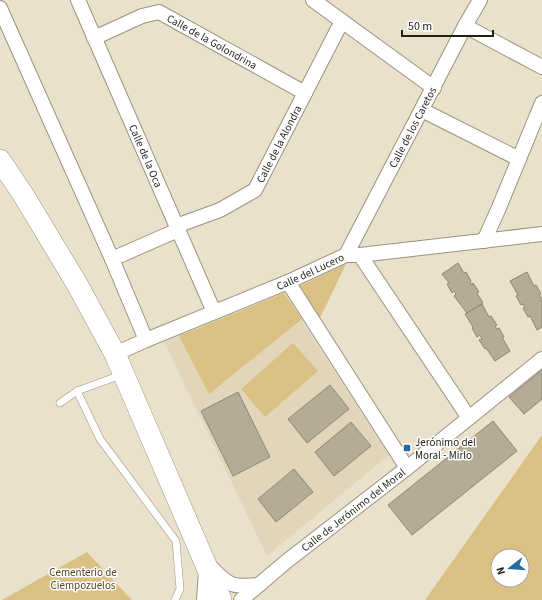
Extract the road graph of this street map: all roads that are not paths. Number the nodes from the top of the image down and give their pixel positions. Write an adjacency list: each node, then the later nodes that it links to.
1 (78, 0): 7 (street, Calle de la Oca)
2 (314, 0): 5 (street)
3 (480, 0): 6 (street, Calle de los Caretos)
4 (0, 8): 19 (street)
5 (342, 21): 9 (street); 10 (street, Calle de la Alondra)
6 (465, 26): 8 (street); 9 (street, Calle de los Caretos)
7 (94, 38): 10 (street, Calle de la Golondrina); 15 (street, Calle de la Oca)
8 (542, 67)
9 (434, 88): 12 (street, Calle de los Caretos)
10 (305, 92): 15 (street, Calle de la Alondra)
11 (542, 103): 13 (street)
12 (422, 110): 13 (street); 18 (street, Calle de los Caretos)
13 (519, 159): 17 (street)
14 (0, 160): 23 (main road)
15 (177, 228): 19 (street, Calle de la Alondra); 21 (street, Calle de la Oca)
16 (542, 234): 17 (street, Calle del Lucero)
17 (484, 241): 18 (street, Calle del Lucero)
18 (353, 255): 20 (street, Calle del Lucero); 28 (street)
19 (112, 259): 22 (street)
20 (288, 282): 21 (street, Calle del Lucero); 29 (street)
21 (214, 312): 22 (street, Calle del Lucero)
22 (146, 340): 23 (street, Calle del Lucero)
23 (115, 354): 25 (main road)
24 (542, 359): 28 (street, Calle de Jerónimo del Moral)
25 (123, 374): 26 (lane); 30 (main road)
26 (77, 391): 27 (lane); 32 (lane)
27 (60, 403)
28 (469, 418): 29 (street, Calle de Jerónimo del Moral)
29 (407, 468): 31 (street, Calle de Jerónimo del Moral)
30 (206, 562): 31 (street); 33 (street); 34 (main road)
31 (259, 585): 35 (street, Calle de Jerónimo del Moral); 36 (street, Calle de Jerónimo del Moral)
32 (175, 600)
33 (204, 600)
34 (221, 600)
35 (241, 600)
36 (252, 600)

